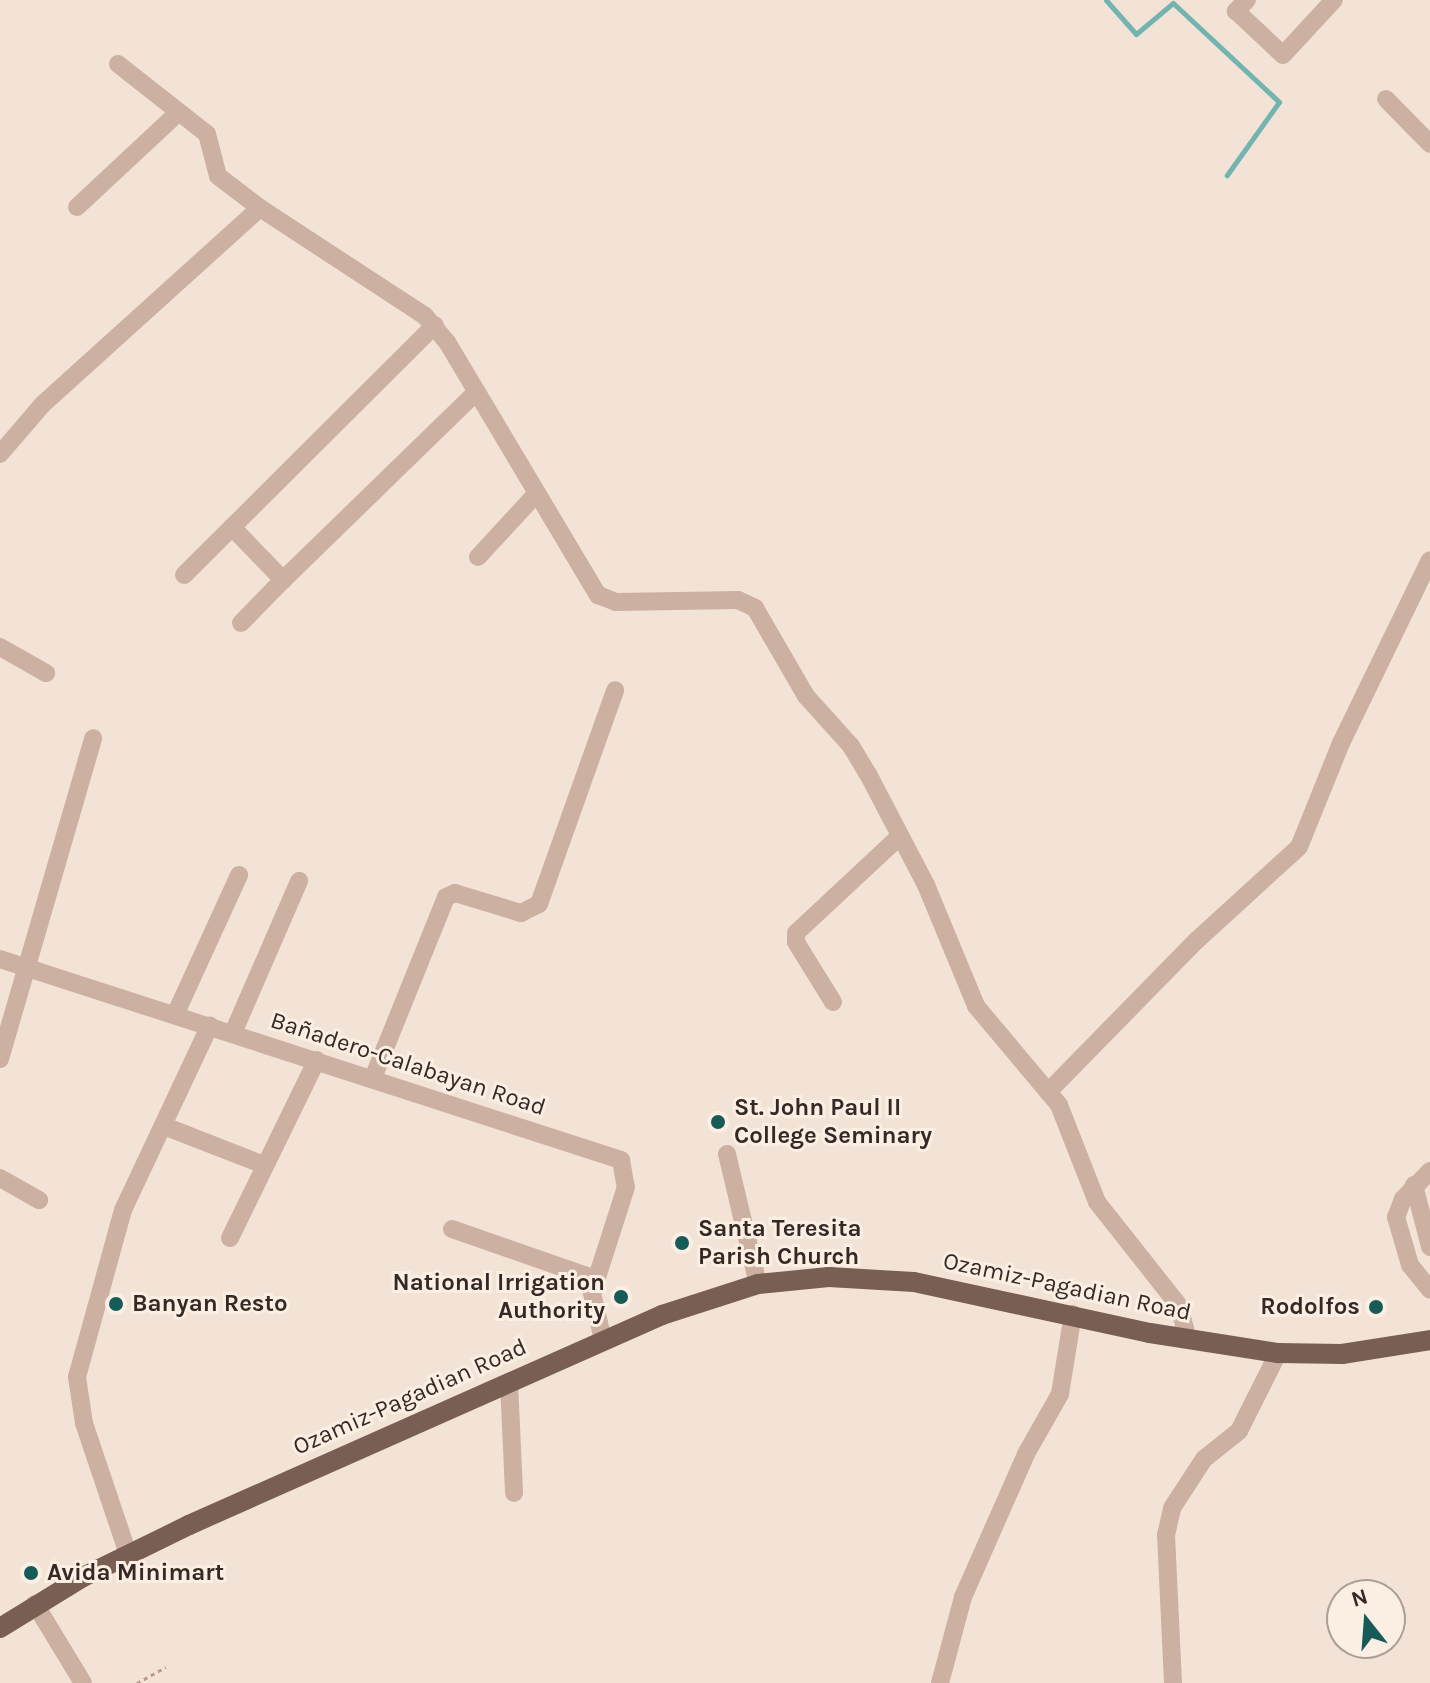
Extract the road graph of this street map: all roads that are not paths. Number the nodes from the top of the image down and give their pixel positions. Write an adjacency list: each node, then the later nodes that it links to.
1 (1247, 0): 2 (street)
2 (1334, 0)
3 (118, 64): 5 (street)
4 (1386, 99): 6 (street)
5 (179, 112): 7 (street); 8 (street)
6 (1430, 144)
7 (77, 207)
8 (260, 208): 9 (street); 11 (street)
9 (435, 325): 10 (street); 13 (street)
10 (475, 393): 12 (street); 17 (street)
11 (0, 454)
12 (537, 493): 14 (street); 23 (street)
13 (232, 527): 16 (street); 17 (street)
14 (478, 557)
15 (1430, 560): 35 (street)
16 (184, 575)
17 (283, 580): 18 (street)
18 (241, 623)
19 (0, 647): 20 (street)
20 (46, 673)
21 (615, 690): 34 (street)
22 (93, 738): 27 (street)
23 (900, 836): 28 (street); 35 (street)
24 (239, 875): 29 (street)
25 (299, 881): 31 (street)
26 (0, 959): 27 (street, Bañadero-Calabayan Road)
27 (27, 968): 29 (street, Bañadero-Calabayan Road); 32 (street)
28 (833, 1002)
29 (175, 1015): 30 (street, Bañadero-Calabayan Road)
30 (210, 1025): 31 (street, Bañadero-Calabayan Road); 36 (street)
31 (233, 1033): 33 (street, Bañadero-Calabayan Road)
32 (0, 1059)
33 (317, 1060): 34 (street, Bañadero-Calabayan Road); 38 (street)
34 (373, 1078): 46 (street, Bañadero-Calabayan Road)
35 (1048, 1092): 51 (street)
36 (164, 1126): 38 (street); 56 (street)
37 (727, 1154): 47 (street)
38 (264, 1165): 44 (street)
39 (1430, 1171): 41 (street)
40 (0, 1178): 42 (street)
41 (1414, 1185): 45 (street); 48 (street)
42 (39, 1200)
43 (452, 1229): 46 (street)
44 (230, 1238)
45 (1430, 1247)
46 (593, 1278): 50 (street, Bañadero-Calabayan Road)
47 (758, 1284): 49 (main road, Ozamiz-Pagadian Road); 50 (main road, Ozamiz-Pagadian Road)
48 (1430, 1290)
49 (1073, 1314): 51 (main road, Ozamiz-Pagadian Road); 60 (street)
50 (603, 1340): 54 (main road, Ozamiz-Pagadian Road)
51 (1188, 1340): 53 (main road, Ozamiz-Pagadian Road)
52 (1430, 1340): 53 (main road, Ozamiz-Pagadian Road)
53 (1278, 1353): 61 (street)
54 (509, 1382): 55 (street); 56 (main road, Ozamiz-Pagadian Road)
55 (514, 1493)
56 (128, 1554): 57 (main road, Ozamiz-Pagadian Road)
57 (35, 1604): 58 (main road, Ozamiz-Pagadian Road); 59 (street)
58 (3, 1621)
59 (83, 1683)
60 (940, 1683)
61 (1173, 1683)

